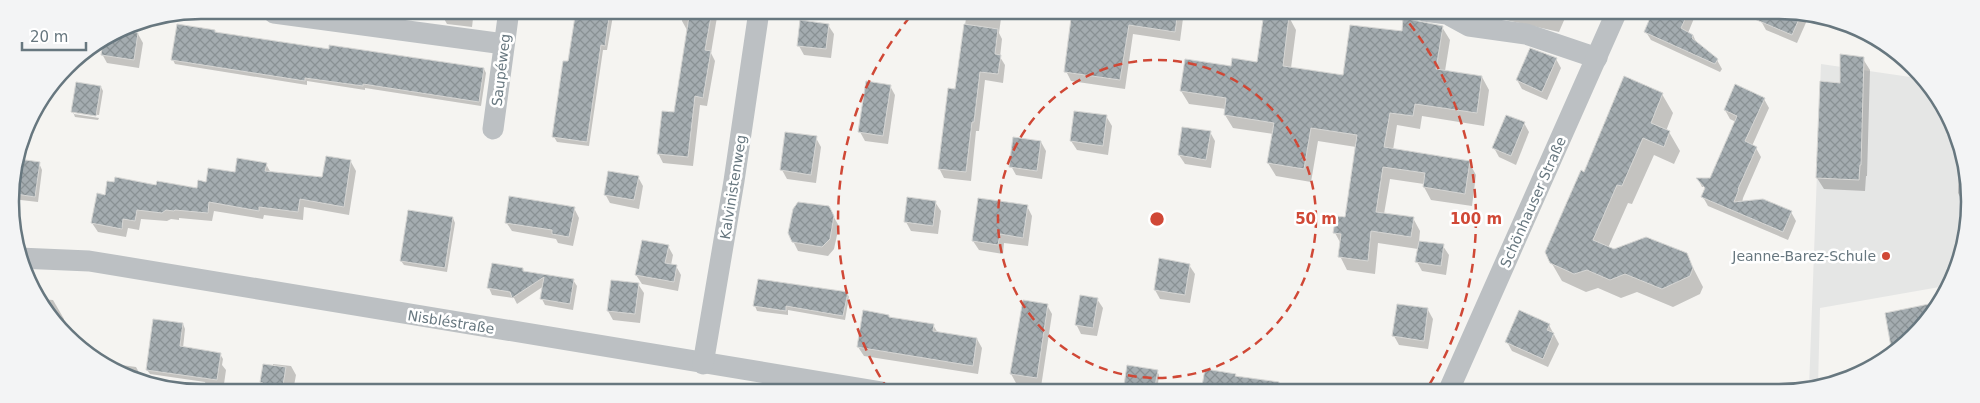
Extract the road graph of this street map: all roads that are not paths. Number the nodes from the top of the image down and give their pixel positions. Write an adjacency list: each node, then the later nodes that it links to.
1 (319, 19): 6 (street)
2 (508, 19): 6 (street, Saupéweg)
3 (758, 19): 10 (street, Kalvinistenweg)
4 (1456, 19): 7 (street)
5 (1614, 19): 7 (street, Schönhauser Straße)
6 (504, 44): 8 (street, Saupéweg)
7 (1597, 58): 12 (street, Schönhauser Straße)
8 (493, 129)
9 (28, 258): 10 (street, Nisbléstraße)
10 (703, 364): 11 (street, Nisbléstraße)
11 (831, 384)
12 (1452, 384)

